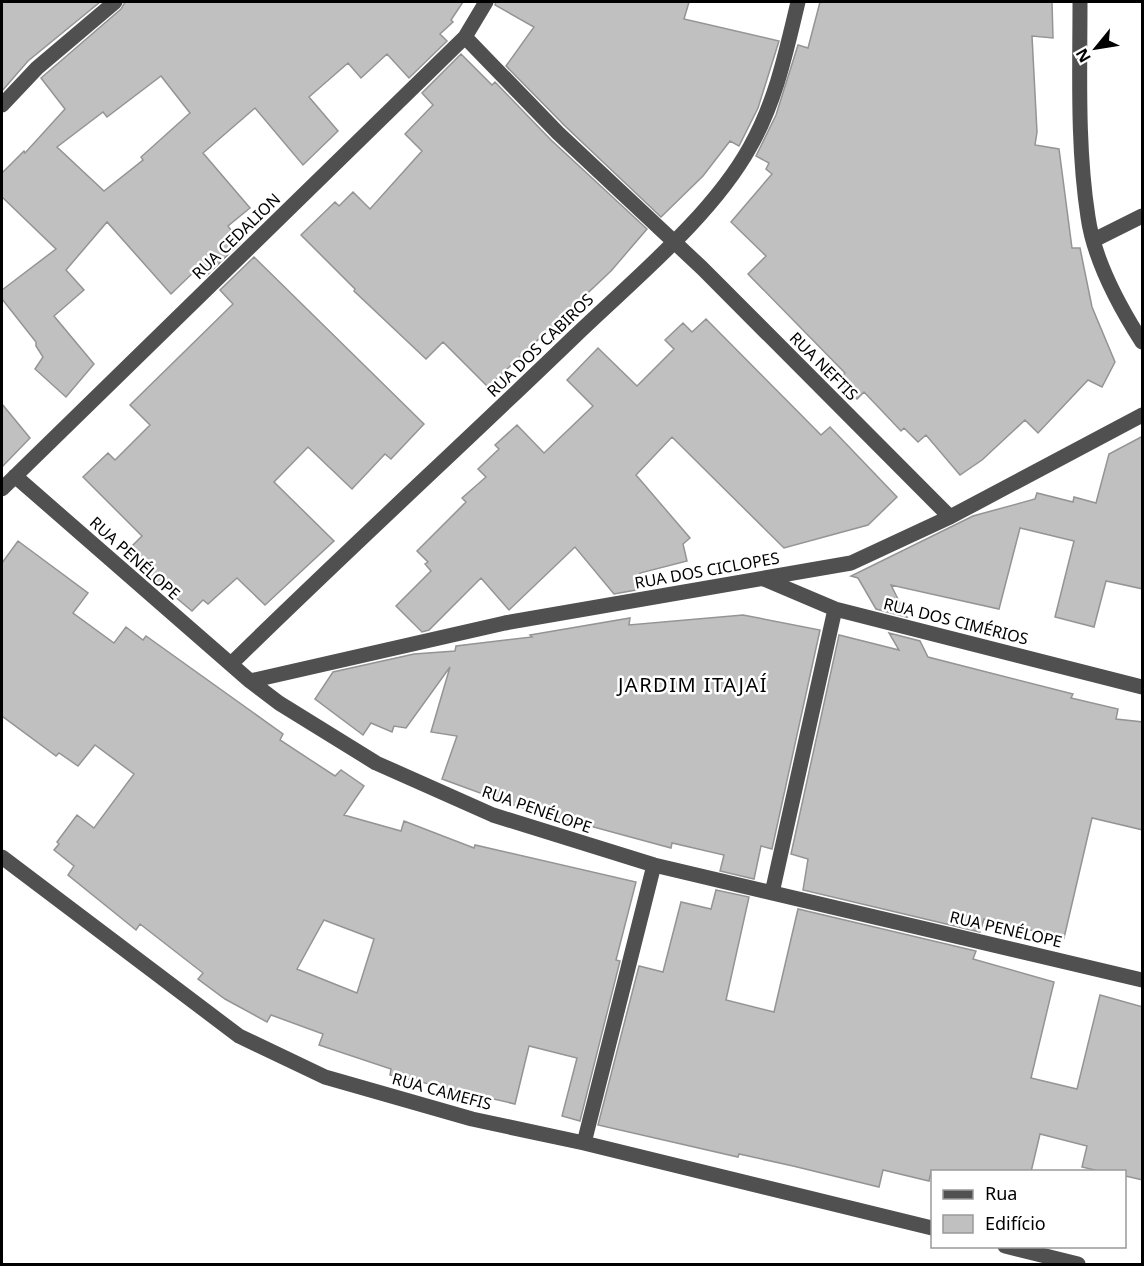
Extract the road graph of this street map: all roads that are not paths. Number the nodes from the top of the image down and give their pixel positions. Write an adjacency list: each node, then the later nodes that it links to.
1 (116, 2): 6 (street)
2 (486, 2): 5 (street, RUA CEDALION)
3 (798, 2): 8 (street, RUA DOS CABIROS)
4 (1080, 2): 9 (street)
5 (465, 37): 8 (street, RUA NEFTIS); 12 (street, RUA CEDALION)
6 (2, 105)
7 (1143, 216): 9 (street)
8 (674, 240): 14 (street, RUA NEFTIS); 17 (street, RUA DOS CABIROS)
9 (1094, 240): 10 (street)
10 (1143, 342)
11 (1143, 415): 14 (street, RUA DOS CICLOPES)
12 (15, 476): 13 (street, RUA CEDALION); 17 (street, RUA PENÉLOPE)
13 (2, 489)
14 (950, 517): 15 (street, RUA DOS CICLOPES)
15 (764, 579): 16 (street, RUA DOS CIMÉRIOS); 18 (street, RUA DOS CICLOPES)
16 (835, 609): 19 (street, RUA DOS CIMÉRIOS); 22 (street)
17 (231, 664): 18 (street, RUA PENÉLOPE)
18 (250, 681): 21 (street, RUA PENÉLOPE)
19 (1143, 687)
20 (2, 857): 24 (street, RUA CAMEFIS)
21 (654, 865): 22 (street, RUA PENÉLOPE); 24 (street)
22 (772, 893): 23 (street, RUA PENÉLOPE)
23 (1143, 980)
24 (585, 1143): 25 (street, RUA CAMEFIS)
25 (931, 1228)
26 (1013, 1248): 27 (street)
27 (1078, 1264)

